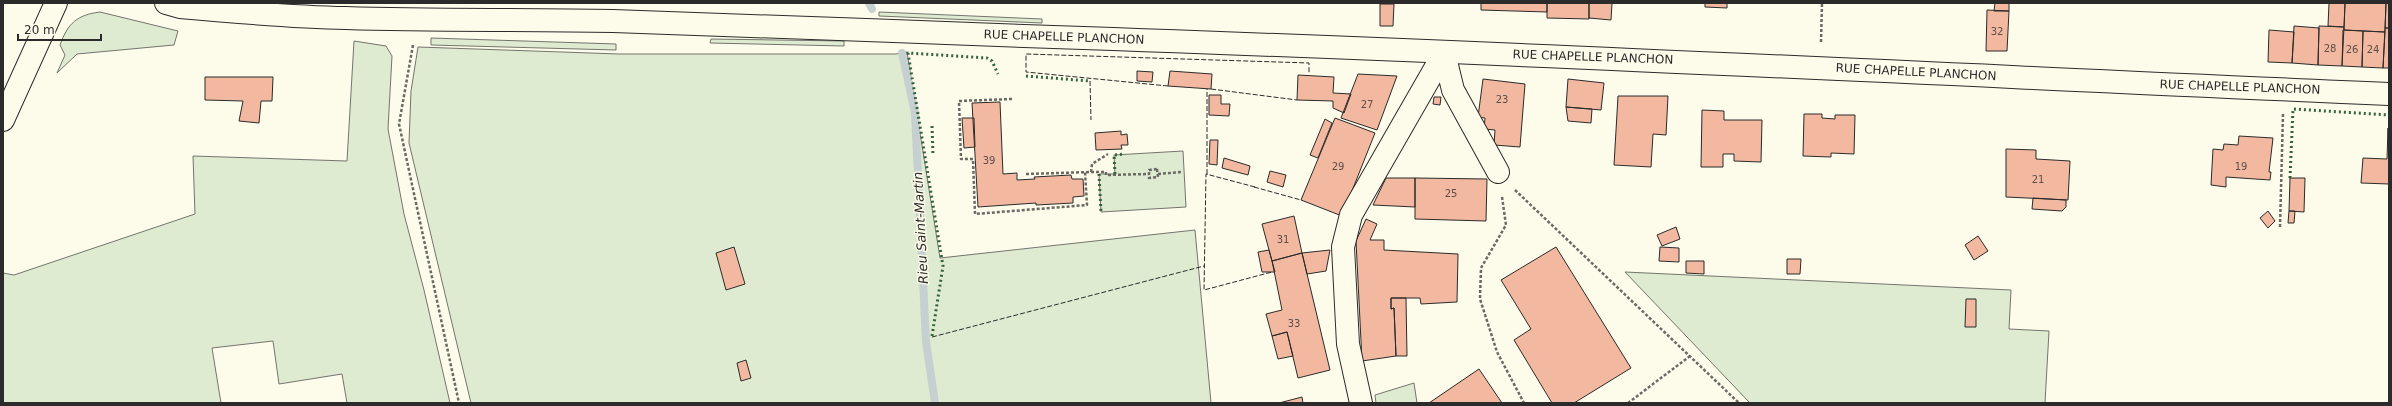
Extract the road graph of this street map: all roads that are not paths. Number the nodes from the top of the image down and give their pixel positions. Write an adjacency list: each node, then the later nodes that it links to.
1 (56, 3): 5 (street)
2 (166, 3): 3 (street, RUE CHAPELLE PLANCHON)
3 (1444, 53): 4 (street, RUE CHAPELLE PLANCHON); 6 (street); 7 (street)
4 (2389, 94)
5 (3, 120)
6 (1498, 172)
7 (1361, 403)

